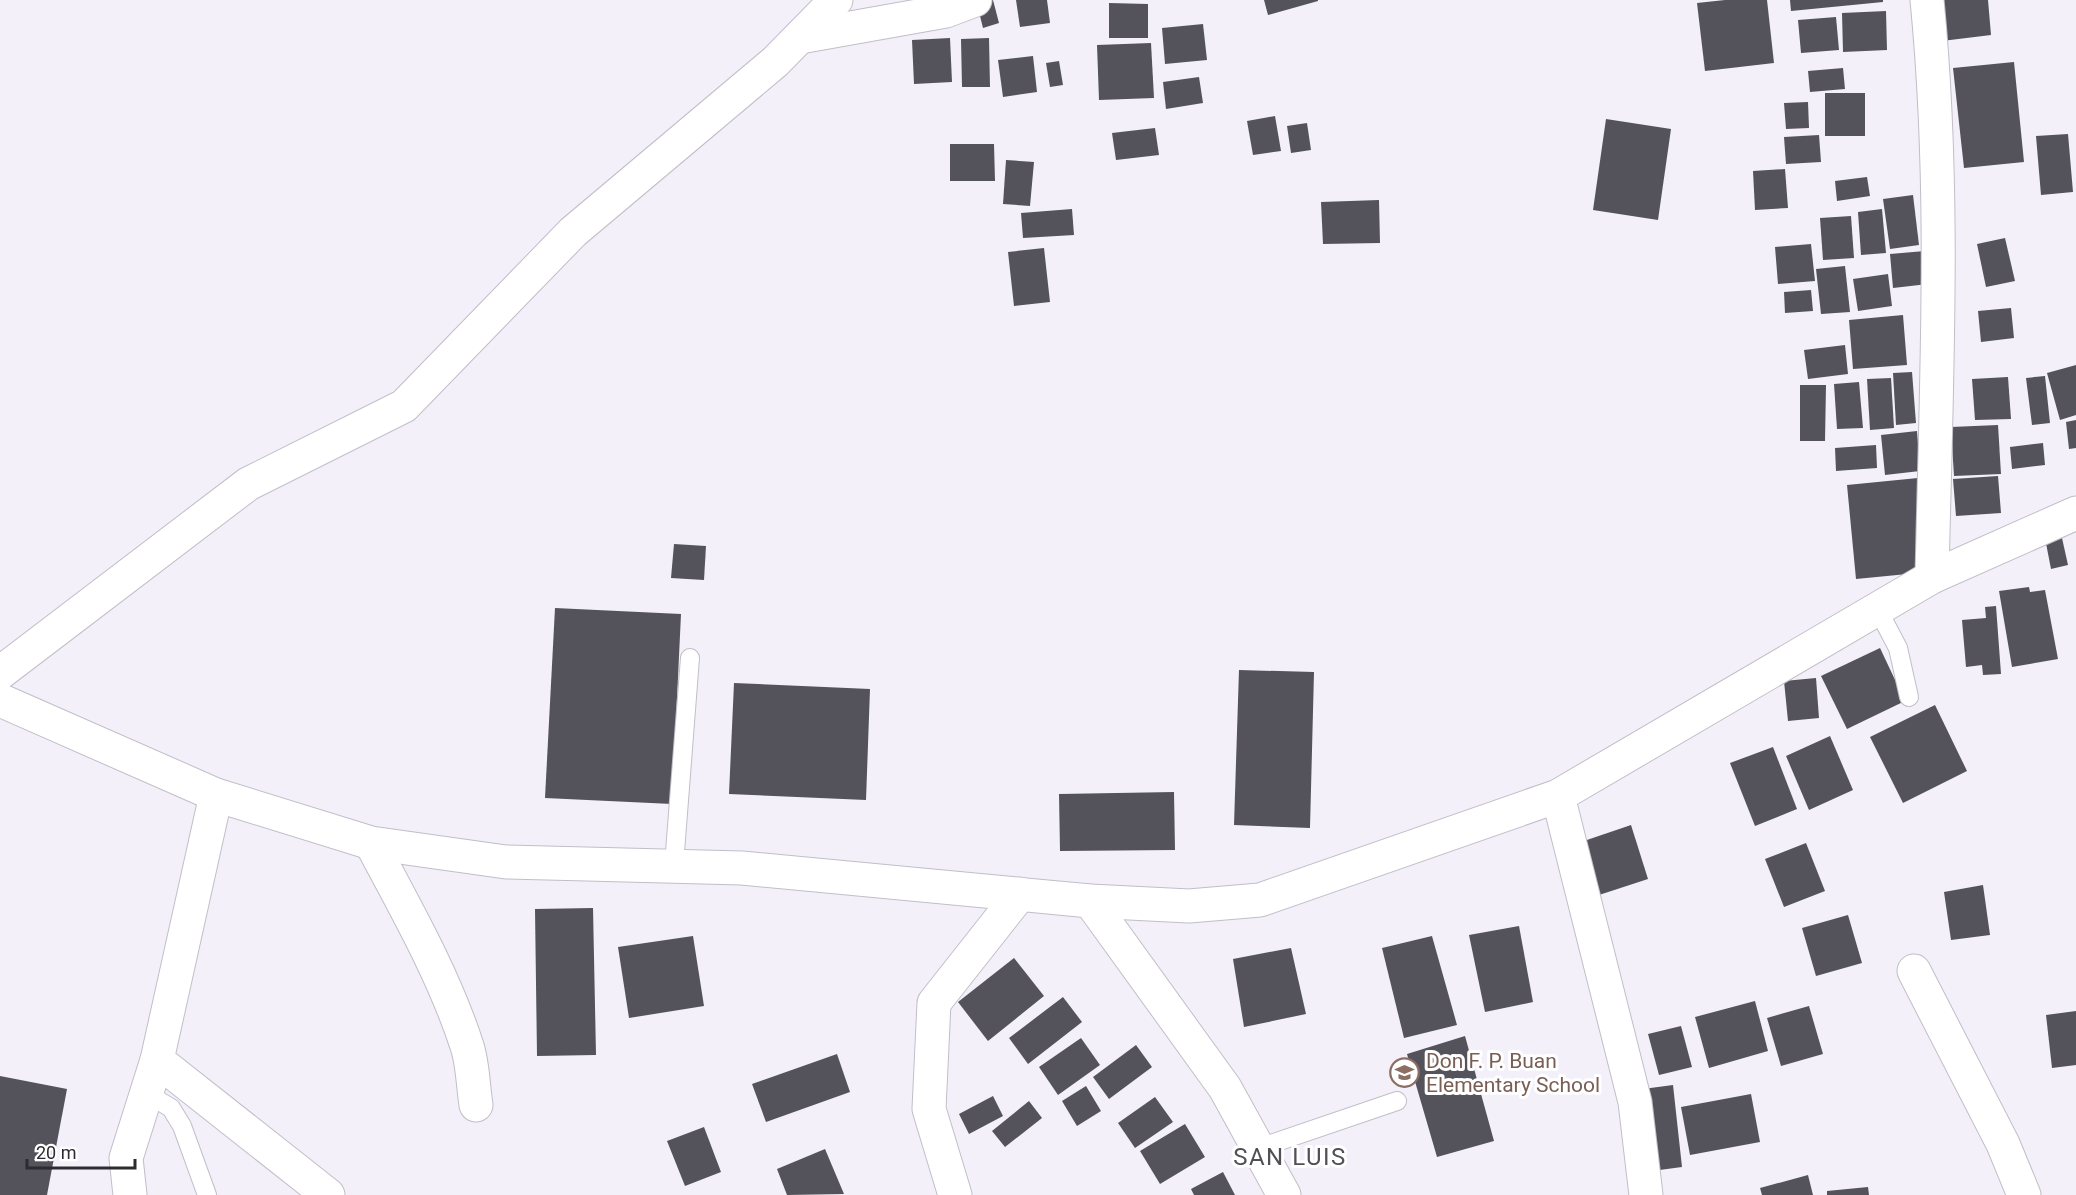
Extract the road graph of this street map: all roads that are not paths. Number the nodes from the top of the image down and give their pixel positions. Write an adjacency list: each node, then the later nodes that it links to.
1 (836, 0): 4 (street)
2 (975, 0): 4 (street)
3 (1927, 0): 6 (street)
4 (800, 37): 9 (street)
5 (2076, 513): 6 (street)
6 (1932, 577): 7 (street)
7 (1878, 610): 10 (lane); 13 (street)
8 (690, 658): 15 (lane)
9 (0, 673)
10 (1909, 697)
11 (0, 699): 12 (street)
12 (216, 795): 14 (street); 19 (street)
13 (1558, 796): 17 (street); 29 (street)
14 (371, 843): 15 (street); 22 (street)
15 (674, 865): 16 (street)
16 (1020, 894): 17 (street); 27 (street)
17 (1090, 901): 23 (street)
18 (1914, 971): 30 (street)
19 (157, 1060): 20 (street); 26 (street)
20 (146, 1093): 24 (street); 25 (lane)
21 (1397, 1101): 23 (lane)
22 (476, 1105)
23 (1259, 1148): 28 (street)
24 (130, 1195)
25 (207, 1195)
26 (328, 1195)
27 (955, 1195)
28 (1284, 1195)
29 (1646, 1195)
30 (2024, 1195)

